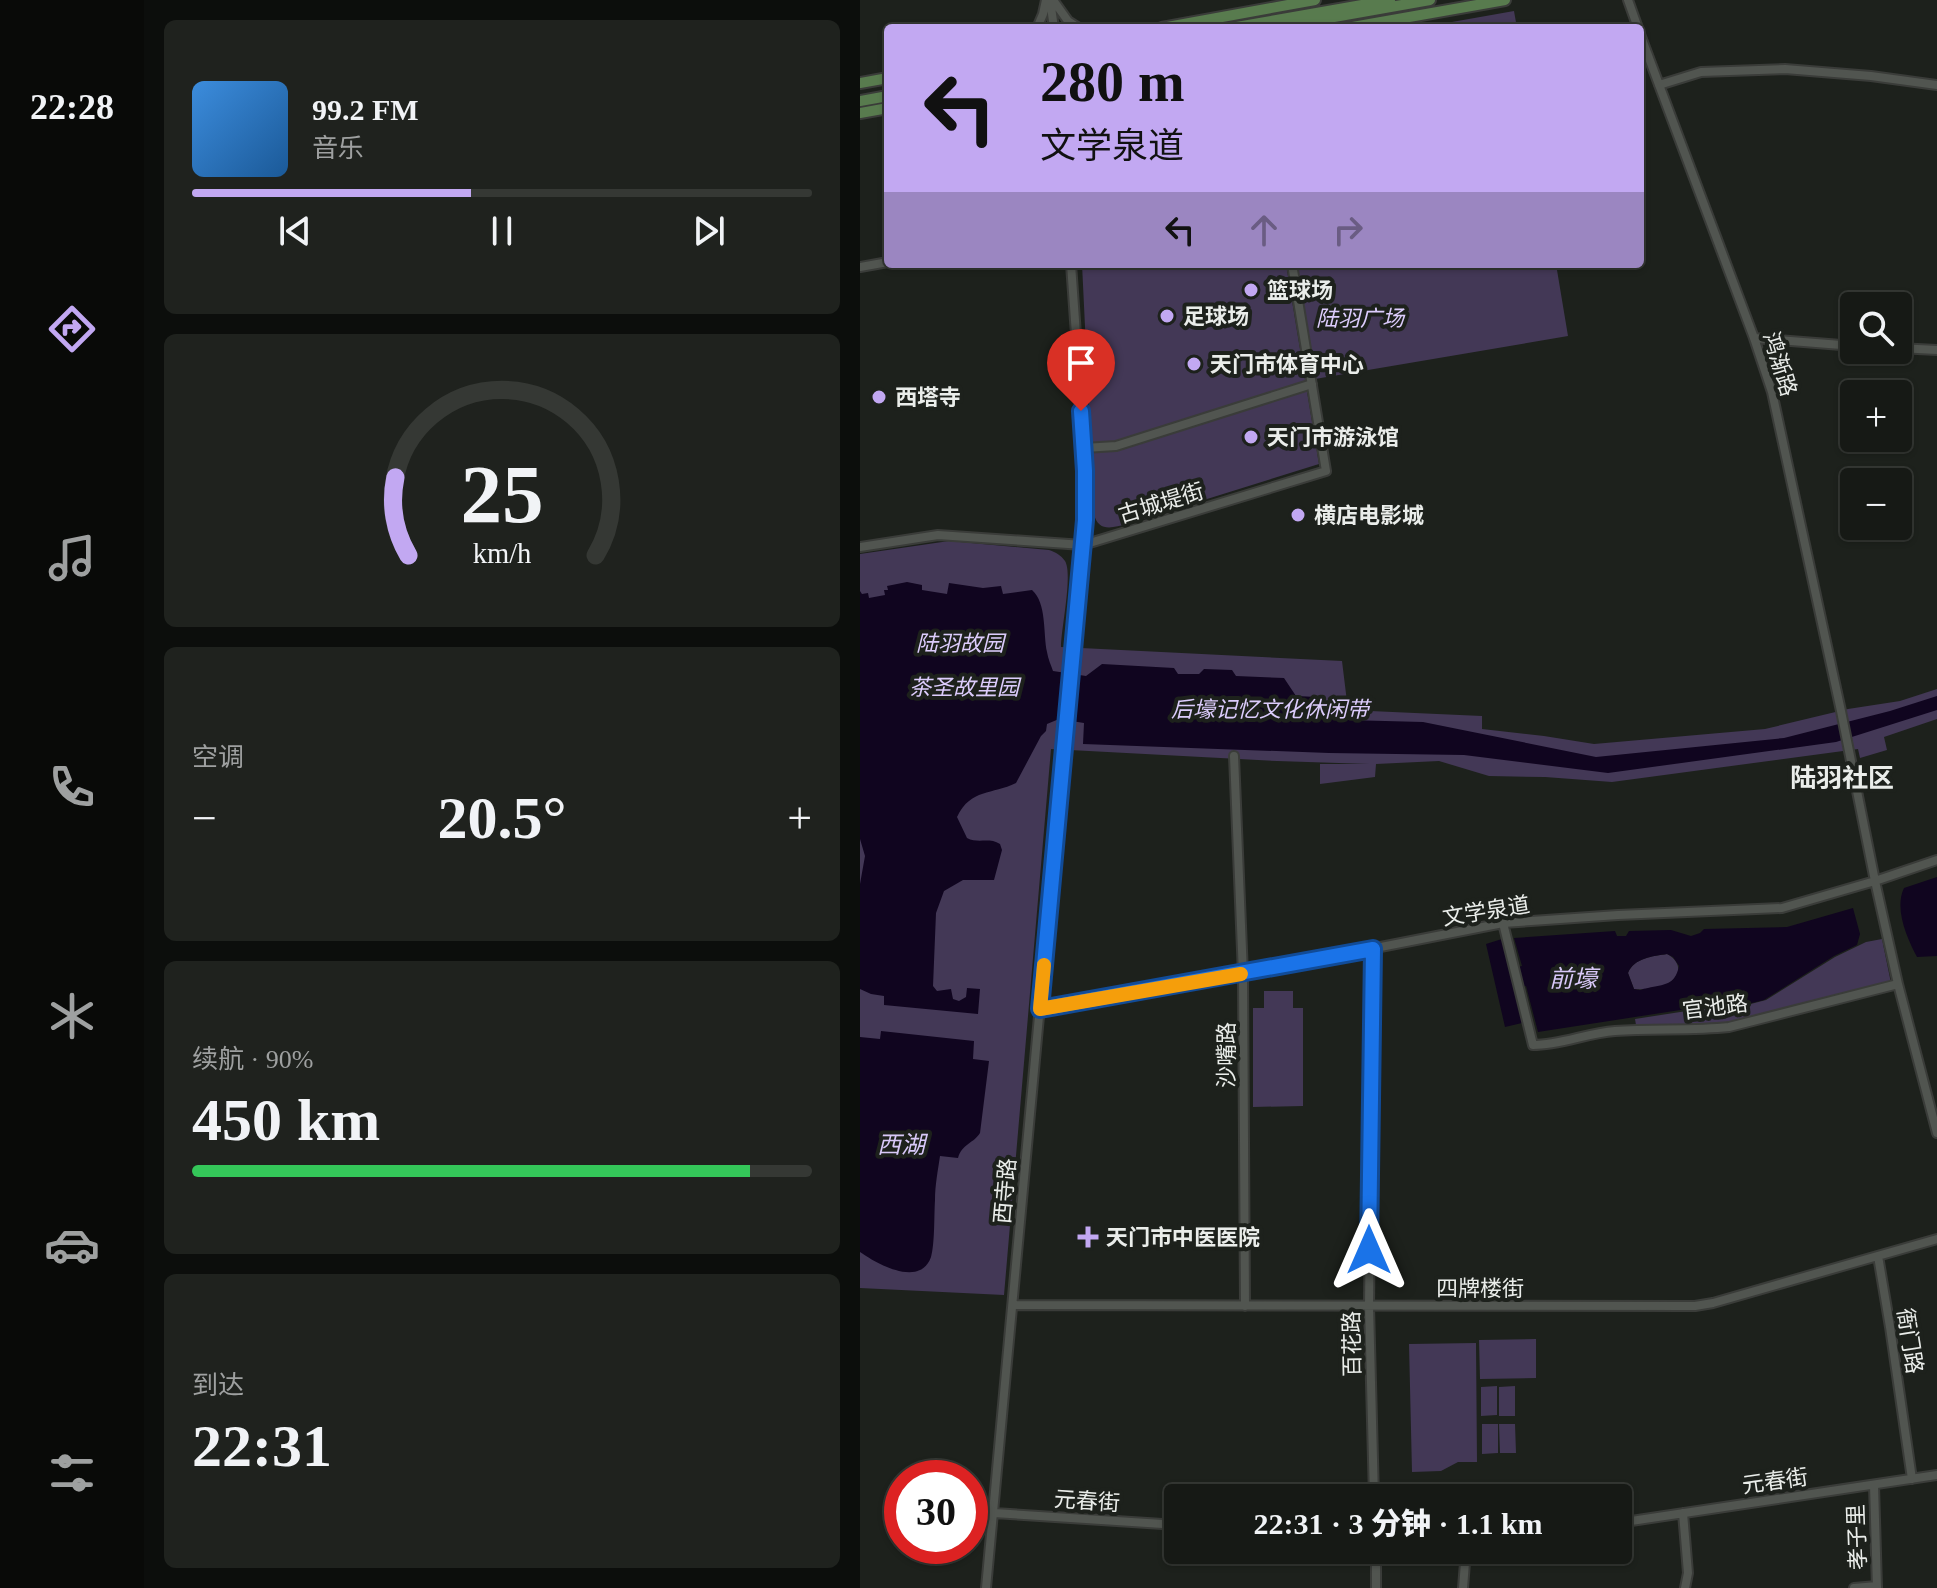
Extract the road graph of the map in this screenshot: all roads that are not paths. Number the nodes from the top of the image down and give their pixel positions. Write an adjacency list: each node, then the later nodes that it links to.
1 (1050, 0): 9 (street); 10 (street); 11 (street)
2 (1315, 0): 7 (main road)
3 (1390, 0): 14 (main road)
4 (1430, 0): 8 (main road)
5 (1505, 0): 16 (main road)
6 (1628, 0): 17 (street, 鸿渐路)
7 (1302, 2): 12 (main road); 13 (main road)
8 (1348, 15): 15 (main road); 16 (main road)
9 (1039, 24)
10 (1053, 24)
11 (1073, 24)
12 (1184, 24)
13 (1270, 24)
14 (1274, 24)
15 (1277, 24)
16 (1372, 24)
17 (1637, 24)
18 (1644, 44): 21 (street, 鸿渐路)
19 (884, 79): 20 (main road)
20 (860, 83)
21 (1659, 85): 22 (street); 33 (street, 鸿渐路)
22 (1937, 85)
23 (884, 90): 24 (main road)
24 (860, 94)
25 (884, 97): 26 (main road)
26 (860, 101)
27 (884, 109): 28 (main road)
28 (860, 113)
29 (884, 263): 30 (street)
30 (860, 267)
31 (1071, 268): 38 (street)
32 (1293, 268): 37 (street)
33 (1754, 338): 34 (street); 43 (street, 鸿渐路)
34 (1840, 345)
35 (1912, 349): 36 (street)
36 (1937, 350)
37 (1312, 384): 38 (street); 39 (street, 古城堤街)
38 (1084, 448): 39 (street)
39 (1083, 545): 40 (street, 古城堤街); 48 (street, 西寺路)
40 (860, 547)
41 (1234, 756): 46 (street, 沙嘴路)
42 (1937, 860): 43 (street, 文学泉道)
43 (1875, 881): 44 (street, 文学泉道); 47 (street)
44 (1503, 923): 45 (street, 文学泉道); 47 (street, 官池路)
45 (1373, 949): 46 (street, 文学泉道); 54 (street, 百花路)
46 (1243, 974): 48 (street, 文学泉道); 53 (street, 沙嘴路)
47 (1898, 984): 49 (street)
48 (1040, 1009): 52 (street, 西寺路)
49 (1937, 1133)
50 (1937, 1239): 51 (street, 四牌楼街)
51 (1878, 1256): 54 (street, 四牌楼街); 56 (street, 衙门路)
52 (1013, 1305): 53 (street, 四牌楼街); 59 (street, 西寺路)
53 (1245, 1306): 54 (street, 四牌楼街)
54 (1369, 1306): 57 (street, 百花路)
55 (1937, 1475): 56 (street, 元春街)
56 (1912, 1479): 58 (street, 元春街)
57 (1374, 1484)
58 (1874, 1485): 60 (street, 元春街); 65 (street, 孝子里)
59 (994, 1513): 62 (street, 元春街); 66 (street, 西寺路)
60 (1683, 1513): 61 (street, 元春街); 69 (street)
61 (1632, 1521)
62 (1164, 1524)
63 (1376, 1564): 67 (street)
64 (1465, 1564): 68 (street)
65 (1877, 1587): 70 (street)
66 (986, 1588)
67 (1376, 1588)
68 (1463, 1588)
69 (1685, 1588)
70 (1854, 1588)

